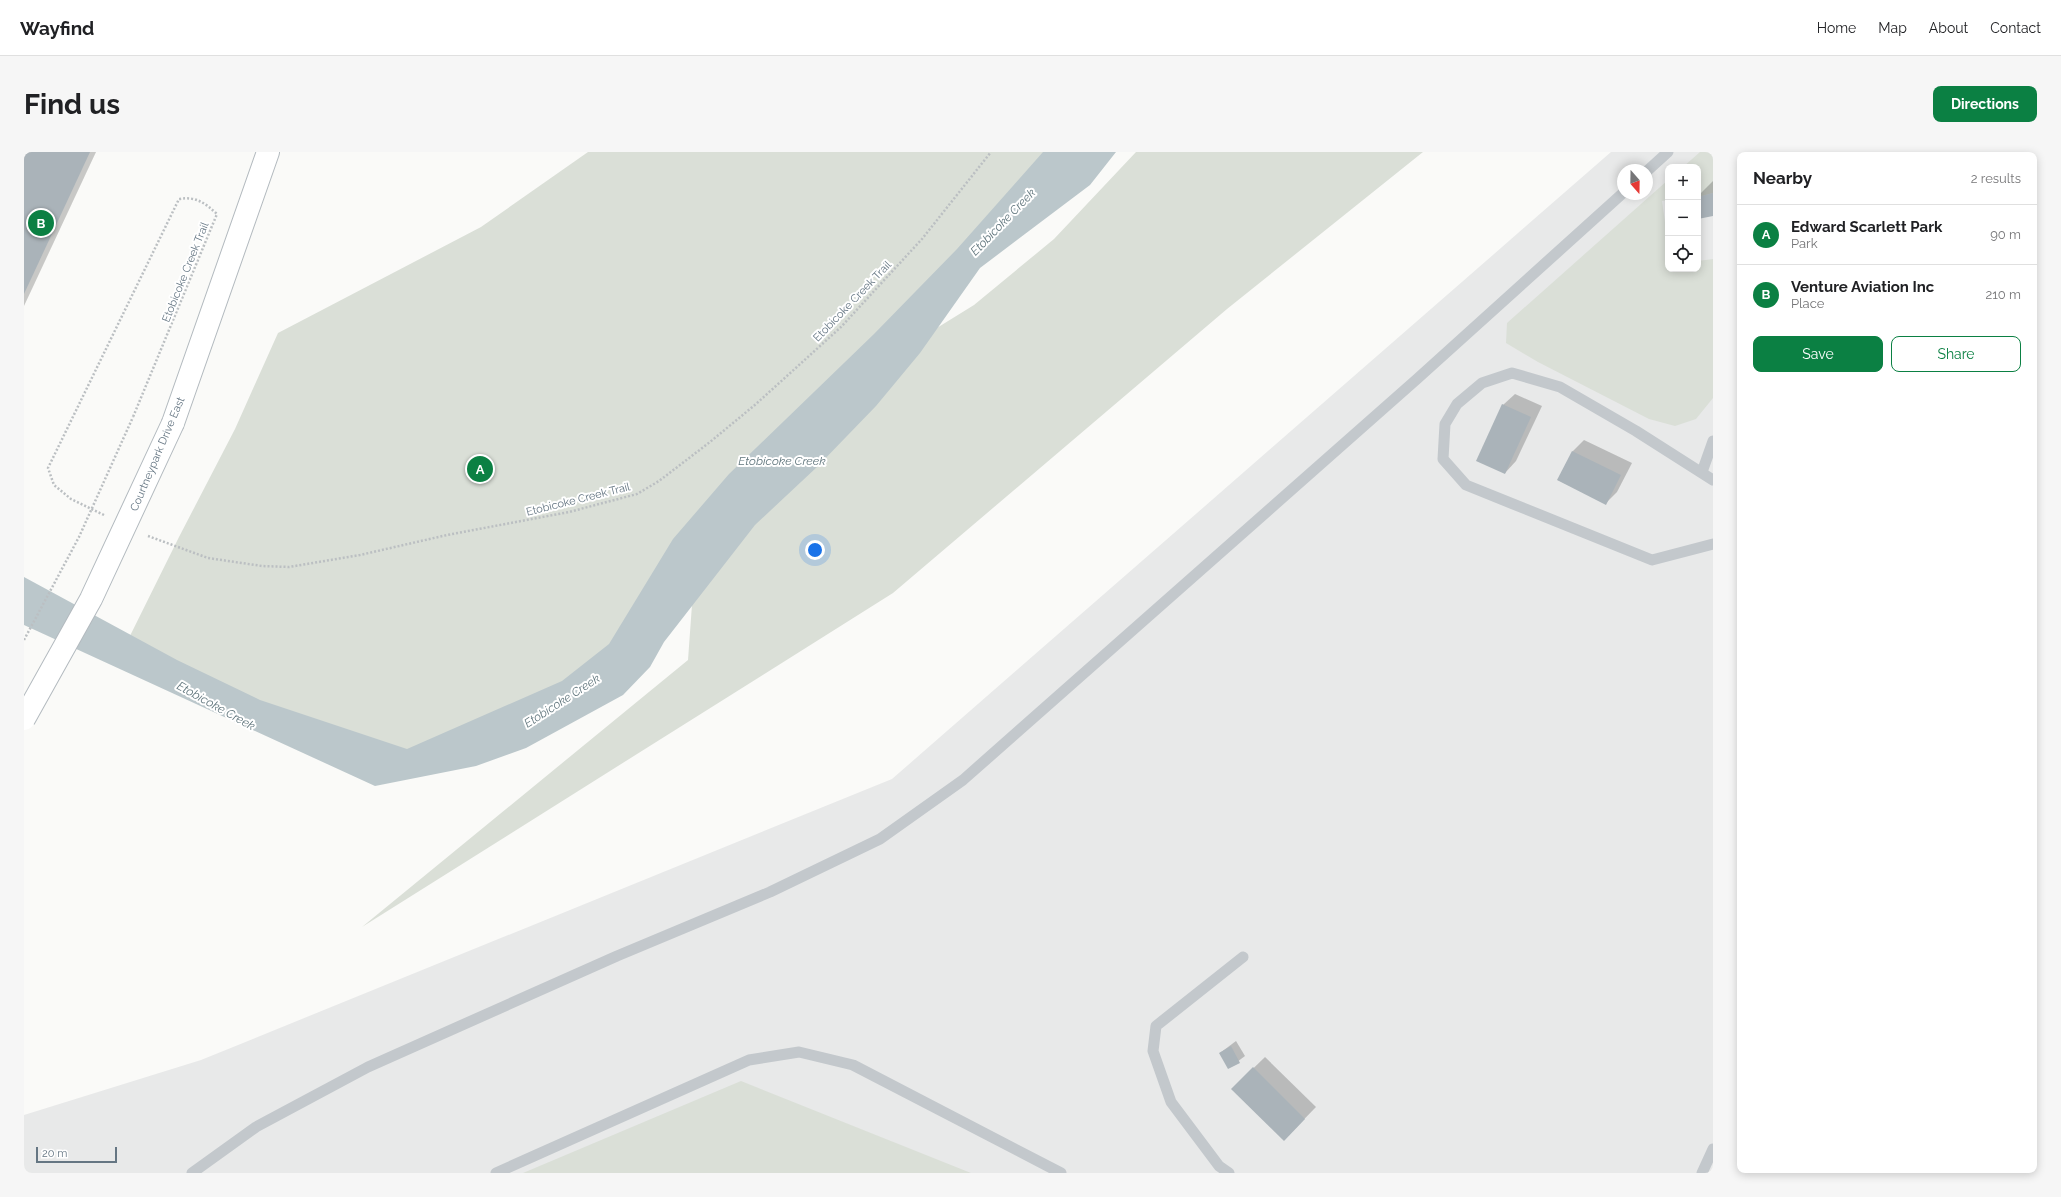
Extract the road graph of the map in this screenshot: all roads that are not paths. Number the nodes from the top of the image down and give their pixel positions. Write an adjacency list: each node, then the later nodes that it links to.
1 (268, 152): 9 (street, Courtneypark Drive East, bridge)
2 (1668, 152): 3 (lane)
3 (1653, 166)
4 (1617, 198): 12 (lane)
5 (1713, 441): 6 (lane)
6 (1702, 472): 7 (lane); 8 (lane)
7 (1713, 480)
8 (1713, 544)
9 (24, 719)
10 (1243, 957): 15 (lane)
11 (1713, 1149): 16 (lane)
12 (192, 1173)
13 (496, 1173): 14 (lane)
14 (1061, 1173)
15 (1229, 1173)
16 (1702, 1173)

